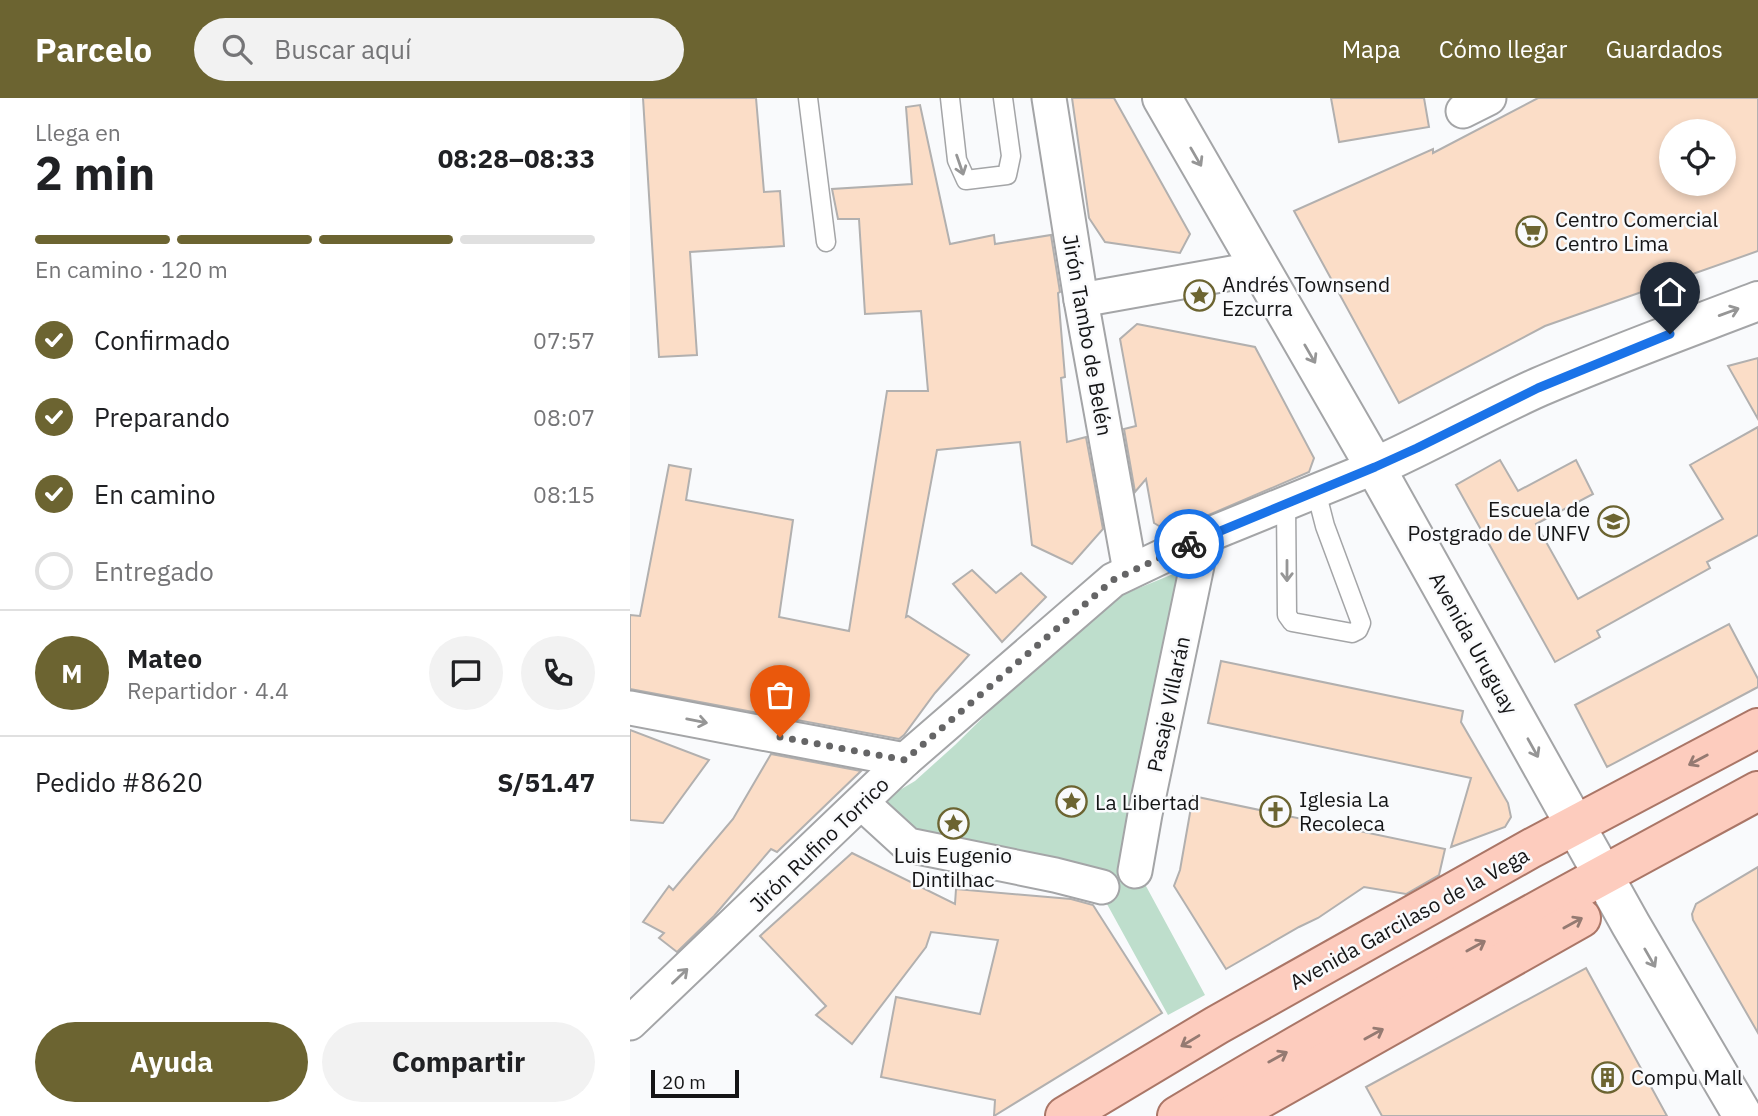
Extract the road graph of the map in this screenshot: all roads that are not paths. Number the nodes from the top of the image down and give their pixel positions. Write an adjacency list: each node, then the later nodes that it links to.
1 (808, 98): 6 (lane)
2 (950, 98): 3 (lane, one-way to 3)
3 (1003, 98)
4 (1049, 98): 8 (street, Jirón Tambo de Belén)
5 (1162, 98): 7 (main road, Avenida Uruguay, one-way to 7)
6 (826, 242)
7 (1260, 268): 8 (street); 10 (main road, Avenida Uruguay, one-way to 10)
8 (1081, 300): 13 (street, Jirón Tambo de Belén)
9 (1758, 301): 10 (main road, one-way to 9)
10 (1375, 467): 11 (street, Jirón Rufino Torrico); 20 (main road, Avenida Uruguay, one-way to 20)
11 (1301, 497): 11 (lane, one-way to 11); 12 (street, Jirón Rufino Torrico)
12 (1203, 537): 13 (street, Jirón Rufino Torrico); 21 (street, Pasaje Villarán)
13 (1130, 571): 16 (street, Jirón Rufino Torrico)
14 (630, 708): 16 (street, one-way to 16)
15 (1758, 728): 20 (main road, Avenida Garcilaso de la Vega, one-way to 20)
16 (905, 760): 18 (street, Jirón Rufino Torrico)
17 (1758, 791): 22 (main road)
18 (862, 803): 23 (street); 24 (street, Jirón Rufino Torrico, one-way to 18)
19 (1758, 820): 22 (main road)
20 (1576, 825): 22 (main road, Avenida Uruguay); 26 (main road, Avenida Garcilaso de la Vega, one-way to 26)
21 (1135, 871)
22 (1626, 878): 25 (main road, one-way to 22); 28 (main road, Avenida Uruguay, one-way to 28)
23 (1102, 887)
24 (630, 1023)
25 (1245, 1103): 27 (main road)
26 (1065, 1116)
27 (1177, 1116)
28 (1743, 1116)

